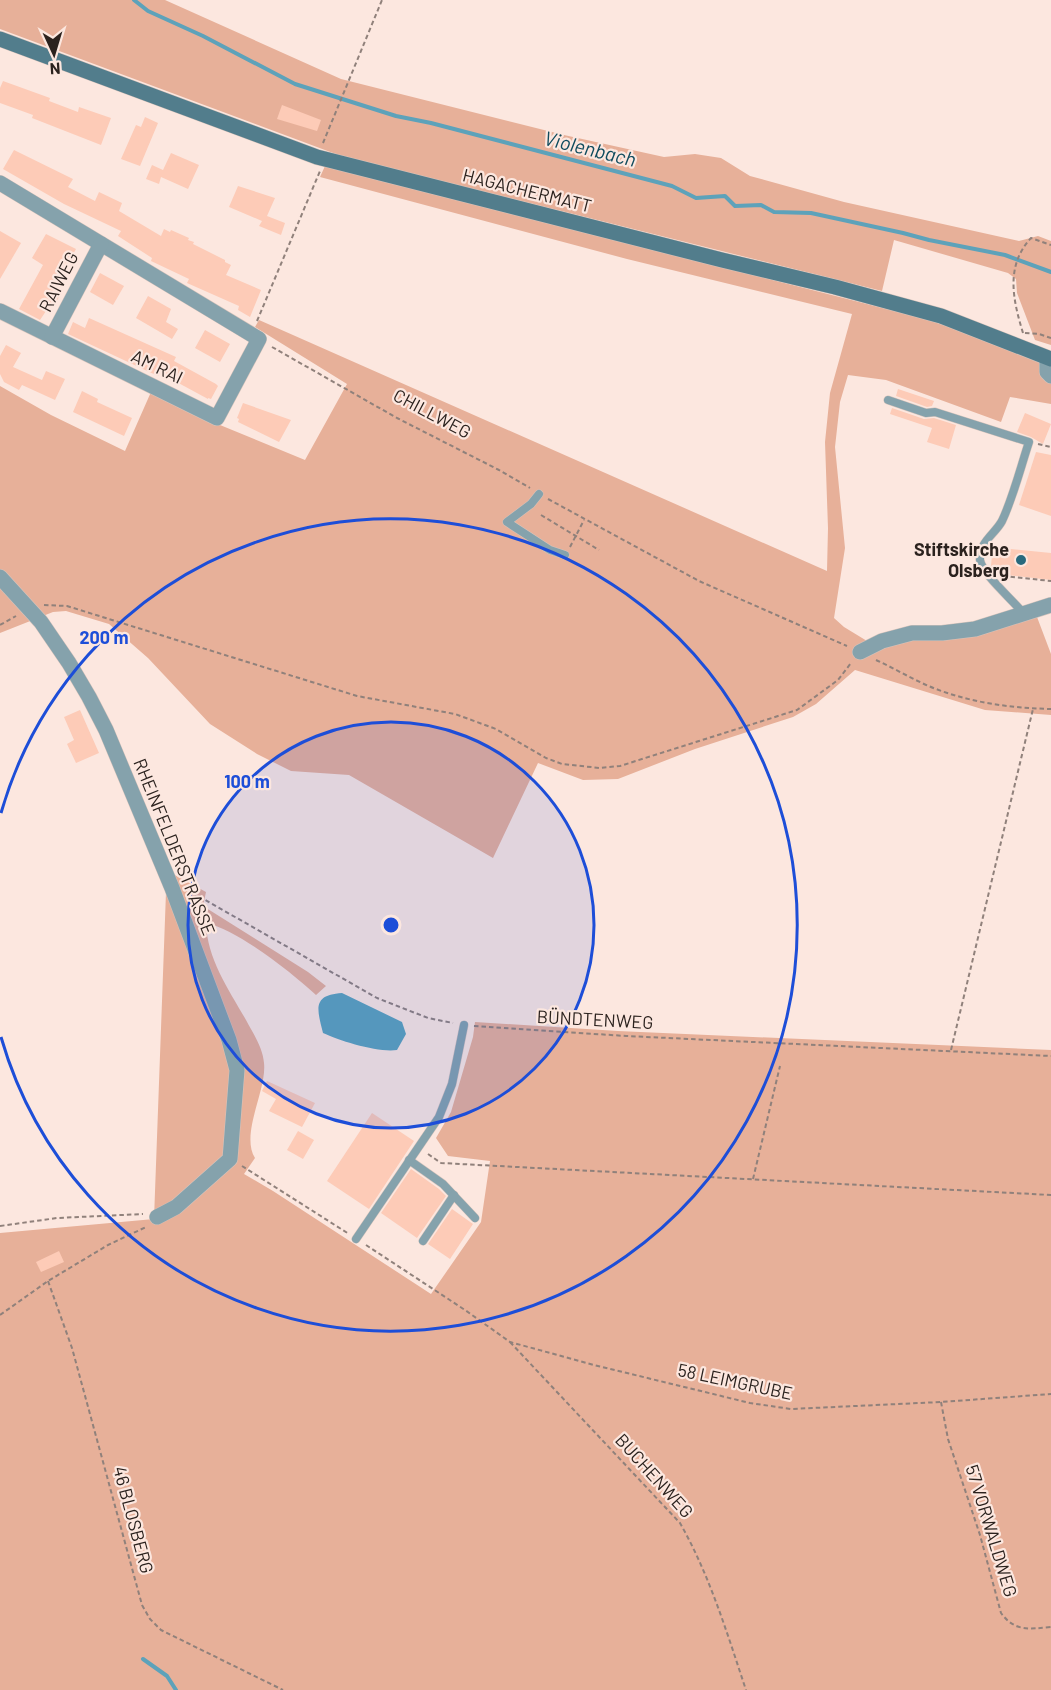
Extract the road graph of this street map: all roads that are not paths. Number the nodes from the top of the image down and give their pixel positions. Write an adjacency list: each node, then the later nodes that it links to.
1 (0, 39): 6 (street, HAGACHERMATT)
2 (0, 183): 3 (street)
3 (101, 244): 5 (street, RAIWEG); 5 (street, AM RAI)
4 (0, 311): 5 (street, AM RAI)
5 (52, 338)
6 (1049, 359): 7 (street)
7 (1051, 376)
8 (888, 400): 13 (lane)
9 (539, 494): 10 (lane)
10 (565, 555)
11 (0, 577): 18 (street, RHEINFELDERSTRASSE)
12 (1051, 605): 13 (street)
13 (1023, 613): 14 (street)
14 (860, 652)
15 (464, 1025): 16 (lane)
16 (409, 1160): 17 (lane); 20 (lane)
17 (454, 1195): 19 (lane); 21 (lane)
18 (157, 1217)
19 (475, 1218)
20 (356, 1239)
21 (423, 1241)

